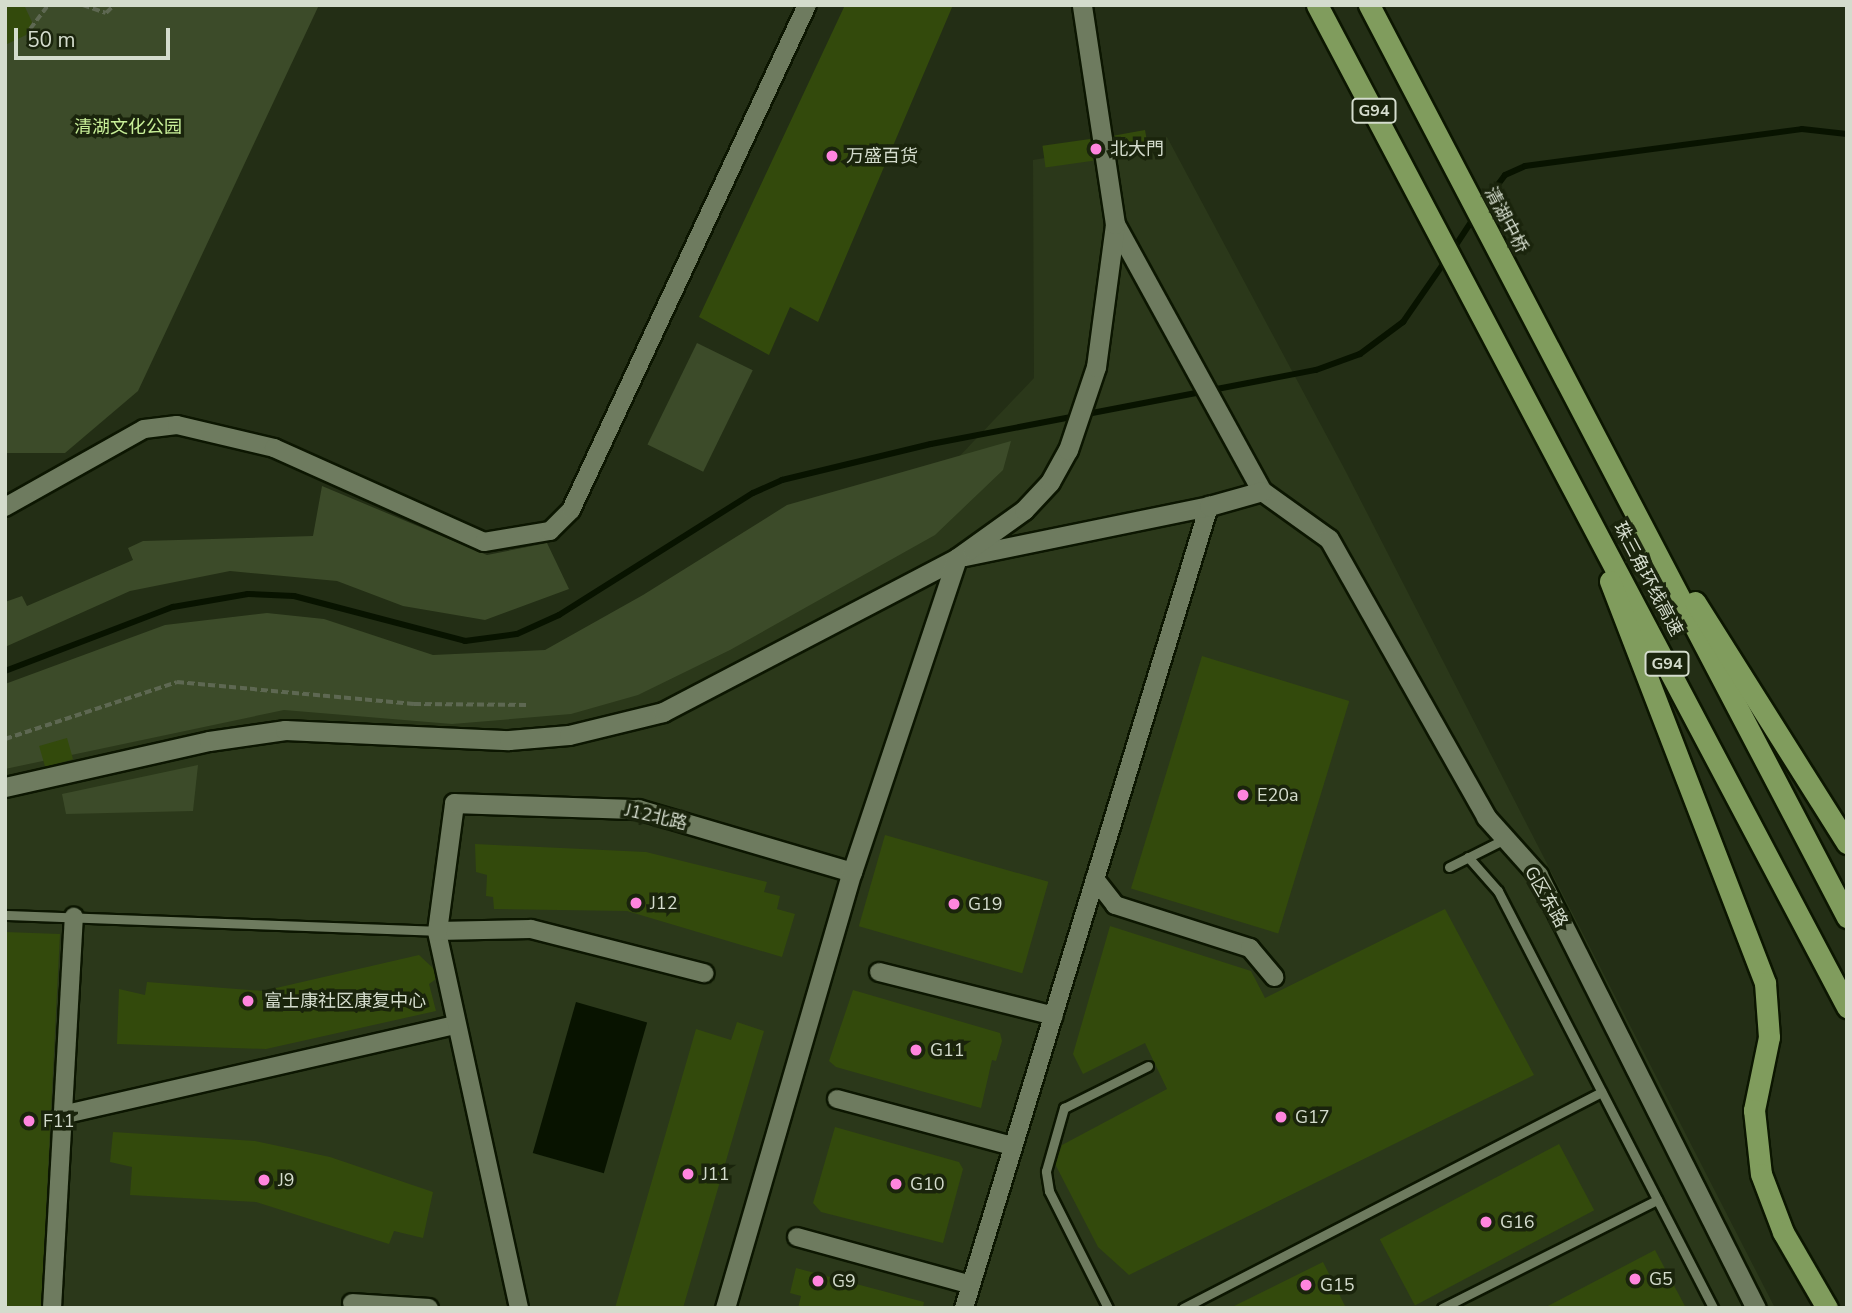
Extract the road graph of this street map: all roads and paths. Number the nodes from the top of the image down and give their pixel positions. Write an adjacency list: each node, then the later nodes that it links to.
1 (48, 5): 8 (path)
2 (83, 5): 3 (path)
3 (114, 5)
4 (807, 5): 15 (street)
5 (1082, 5): 9 (street)
6 (1317, 5): 12 (highway, 珠三角环线高速 / G94)
7 (1369, 5): 10 (highway, 清湖中桥 / G94)
8 (30, 29)
9 (1115, 224): 13 (street); 16 (street)
10 (1515, 285): 11 (highway, 珠三角环线高速 / G94)
11 (1609, 465): 21 (highway); 27 (highway, 珠三角环线高速 / G94)
12 (1573, 485): 33 (highway, 珠三角环线高速 / G94); 55 (highway)
13 (1262, 491): 14 (street); 20 (street, G区东路)
14 (1209, 506): 16 (street); 25 (street)
15 (5, 507)
16 (957, 558): 19 (street); 24 (street)
17 (526, 705): 18 (path)
18 (5, 739)
19 (5, 787)
20 (1505, 839): 22 (lane); 54 (street, G区东路)
21 (1847, 843)
22 (1468, 857): 23 (lane); 37 (lane)
23 (1449, 867)
24 (852, 872): 29 (street, J12北路); 48 (street)
25 (1095, 879): 32 (street); 34 (street)
26 (5, 915): 28 (lane)
27 (1847, 917)
28 (74, 918): 29 (lane); 39 (street)
29 (437, 931): 31 (street); 35 (street)
30 (879, 972): 34 (street)
31 (704, 973)
32 (1274, 977)
33 (1847, 1007)
34 (1054, 1016): 40 (street)
35 (456, 1024): 39 (street); 47 (street)
36 (1148, 1066): 50 (lane)
37 (1602, 1092): 41 (lane); 51 (lane)
38 (836, 1099): 40 (street)
39 (62, 1115): 45 (street)
40 (1013, 1146): 43 (street)
41 (1657, 1199): 52 (lane); 53 (lane)
42 (797, 1237): 43 (street)
43 (971, 1285): 49 (street)
44 (352, 1303): 46 (street)
45 (52, 1308)
46 (429, 1308)
47 (519, 1308)
48 (725, 1308)
49 (964, 1308)
50 (1108, 1308)
51 (1183, 1308)
52 (1442, 1308)
53 (1713, 1308)
54 (1756, 1308)
55 (1827, 1308)

